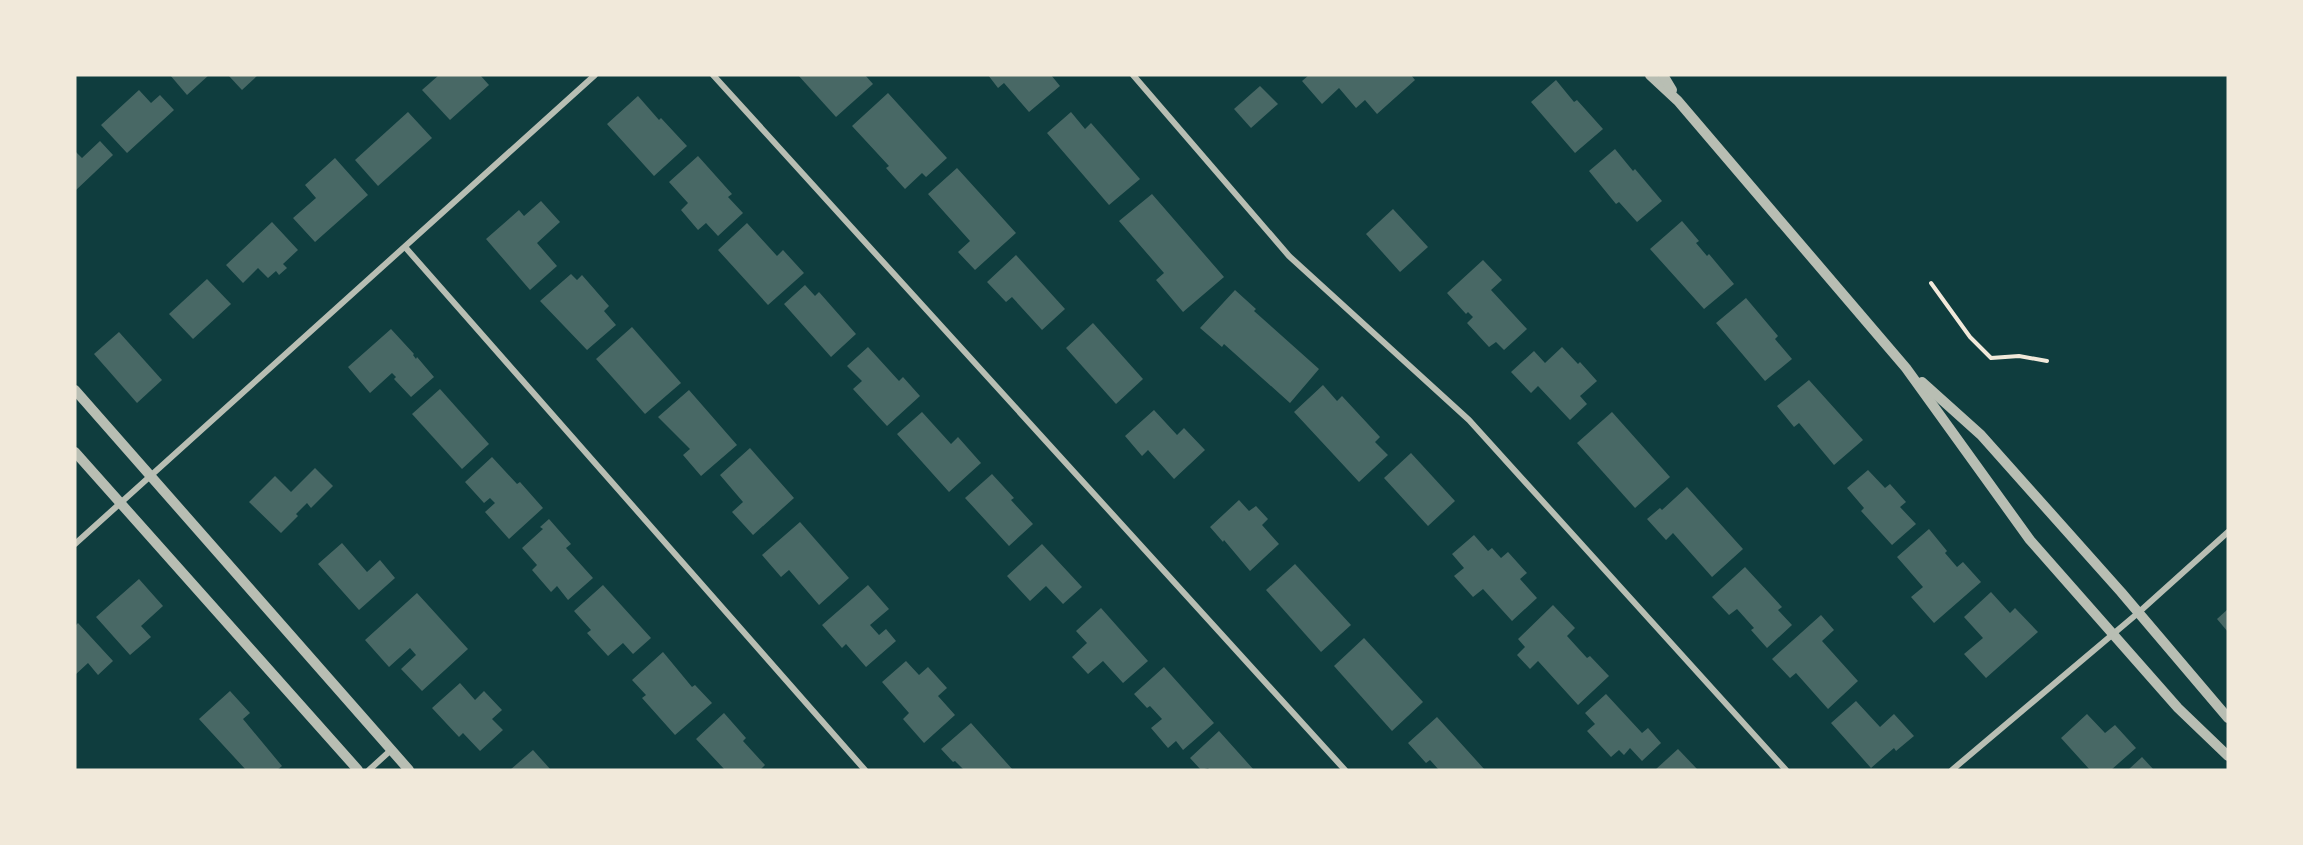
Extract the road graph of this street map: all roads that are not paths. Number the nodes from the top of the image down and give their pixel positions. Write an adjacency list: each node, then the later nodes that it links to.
1 (595, 75): 7 (street)
2 (713, 75): 24 (street)
3 (1133, 75): 25 (street)
4 (1650, 75): 6 (street)
5 (1662, 75): 6 (street)
6 (1678, 101): 8 (street)
7 (405, 247): 11 (street); 23 (street)
8 (1906, 368): 15 (street); 16 (street)
9 (75, 390): 11 (street)
10 (75, 452): 12 (street)
11 (152, 475): 12 (street); 18 (street)
12 (120, 504): 14 (street); 20 (street)
13 (2228, 532): 15 (street)
14 (75, 544)
15 (2138, 613): 16 (street); 17 (street)
16 (2112, 635): 19 (street); 26 (street)
17 (2228, 718)
18 (391, 750): 21 (street); 22 (street)
19 (2228, 756)
20 (358, 770)
21 (369, 770)
22 (409, 770)
23 (865, 770)
24 (1345, 770)
25 (1786, 770)
26 (1952, 770)

